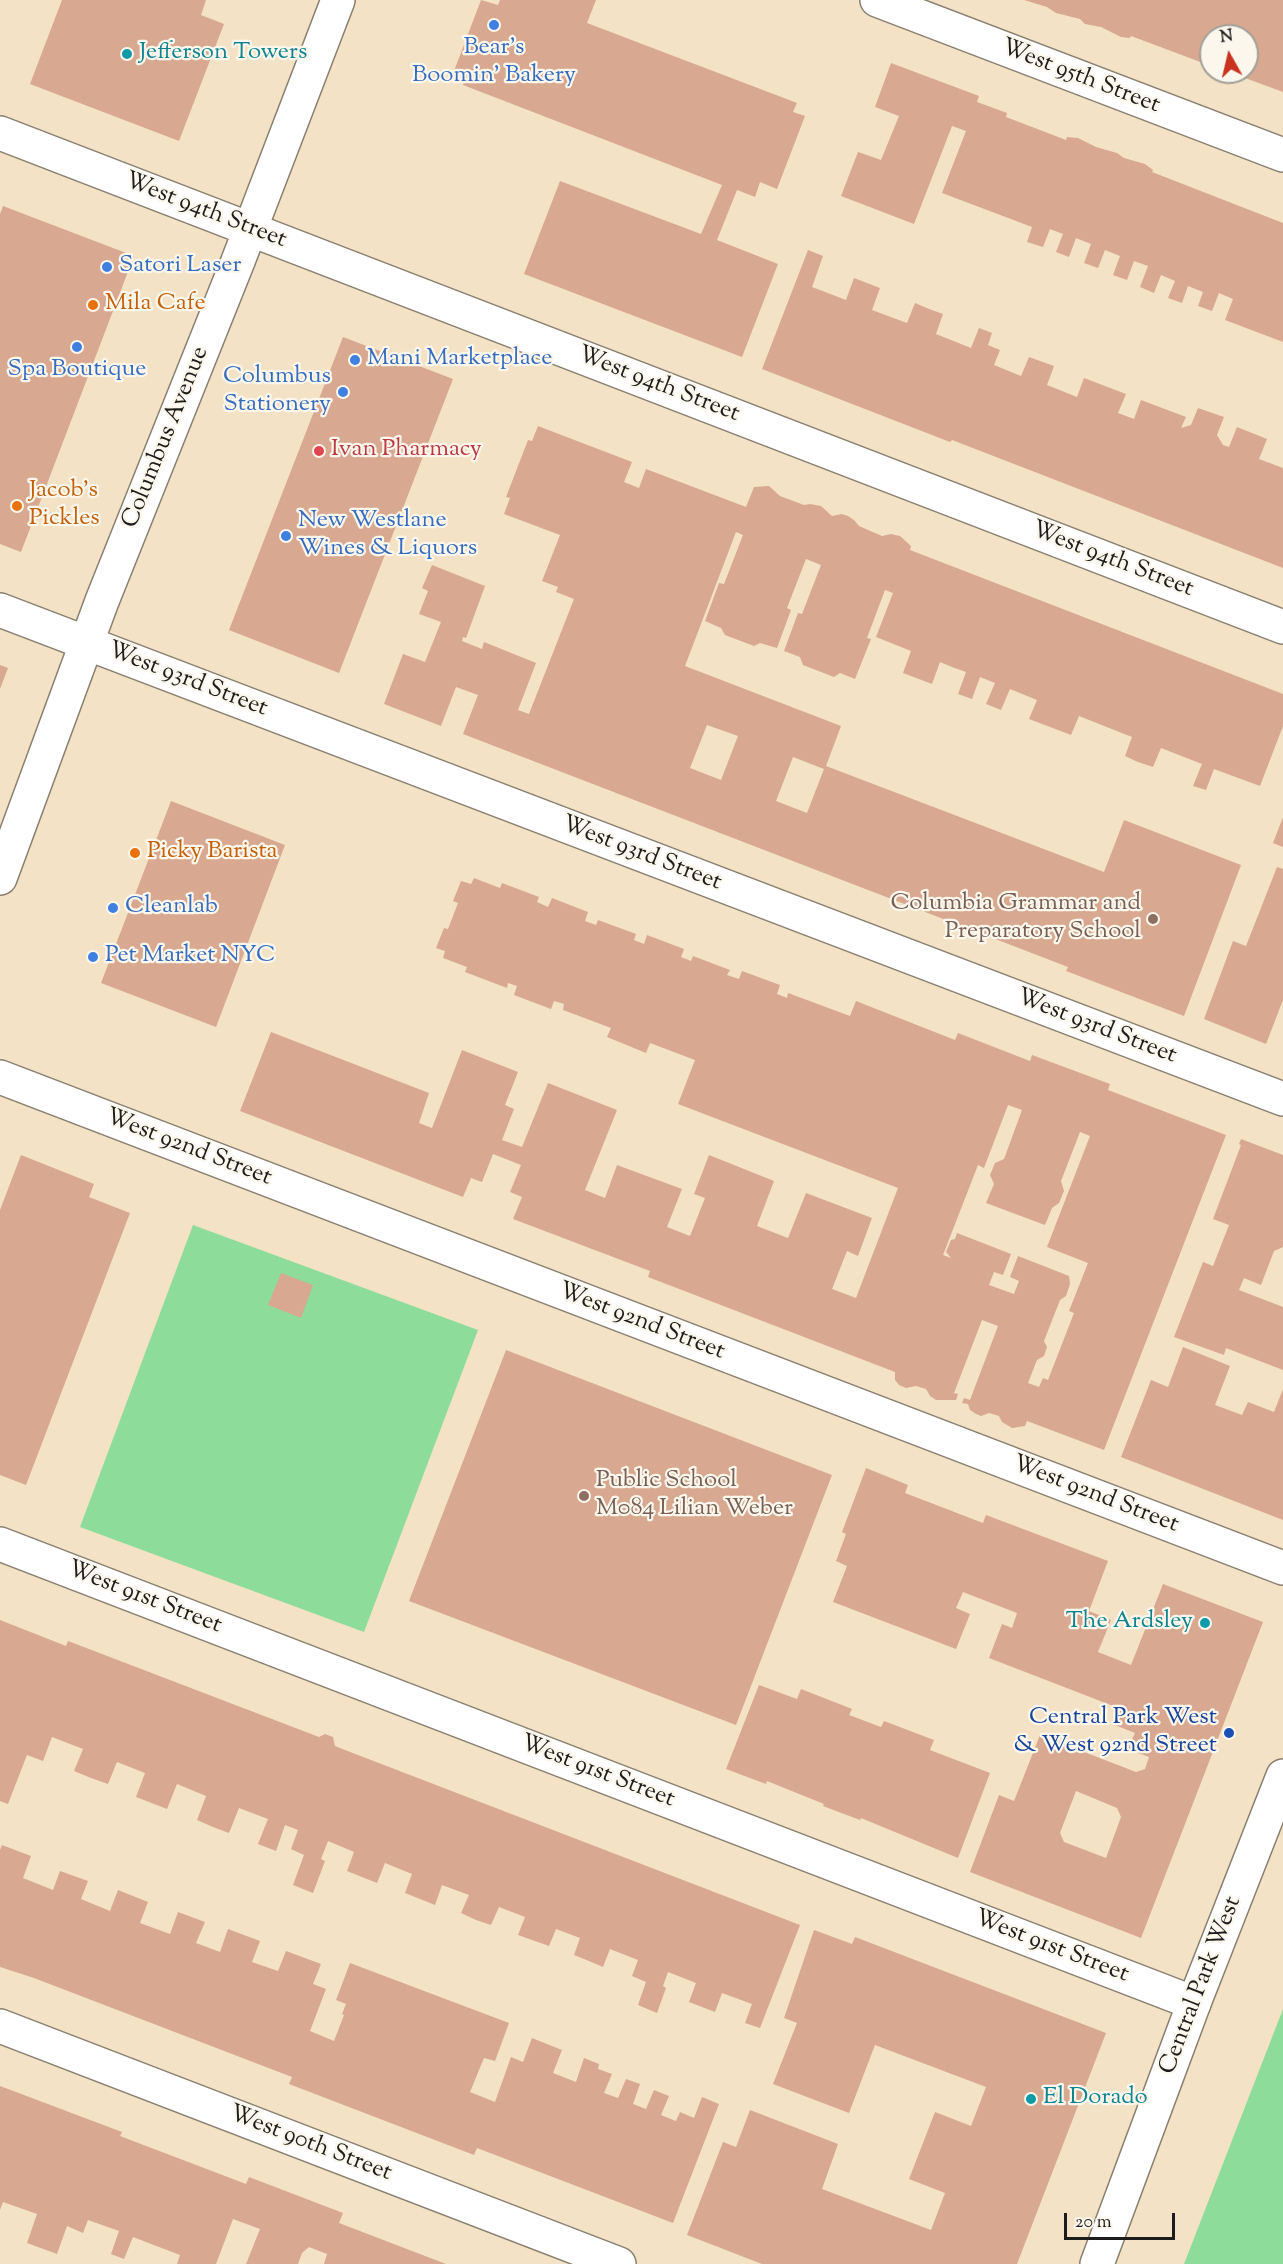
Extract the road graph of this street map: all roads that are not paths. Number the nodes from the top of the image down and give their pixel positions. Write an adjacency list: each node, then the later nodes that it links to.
1 (338, 0): 5 (street, Columbus Avenue)
2 (877, 0): 4 (street, West 95th Street)
3 (0, 133): 5 (street, West 94th Street)
4 (1283, 155)
5 (250, 229): 7 (street, West 94th Street); 8 (street, Columbus Avenue)
6 (0, 609): 8 (street, West 93rd Street)
7 (1283, 627)
8 (86, 642): 9 (street, Columbus Avenue); 11 (street, West 93rd Street)
9 (0, 878)
10 (0, 1077): 13 (street, West 92nd Street)
11 (1283, 1099)
12 (0, 1544): 15 (street, West 91st Street)
13 (1283, 1568)
14 (1283, 1776): 15 (street, Central Park West)
15 (1194, 2003): 18 (street, Central Park West)
16 (0, 2026): 17 (street, West 90th Street)
17 (620, 2264)
18 (1097, 2264)

